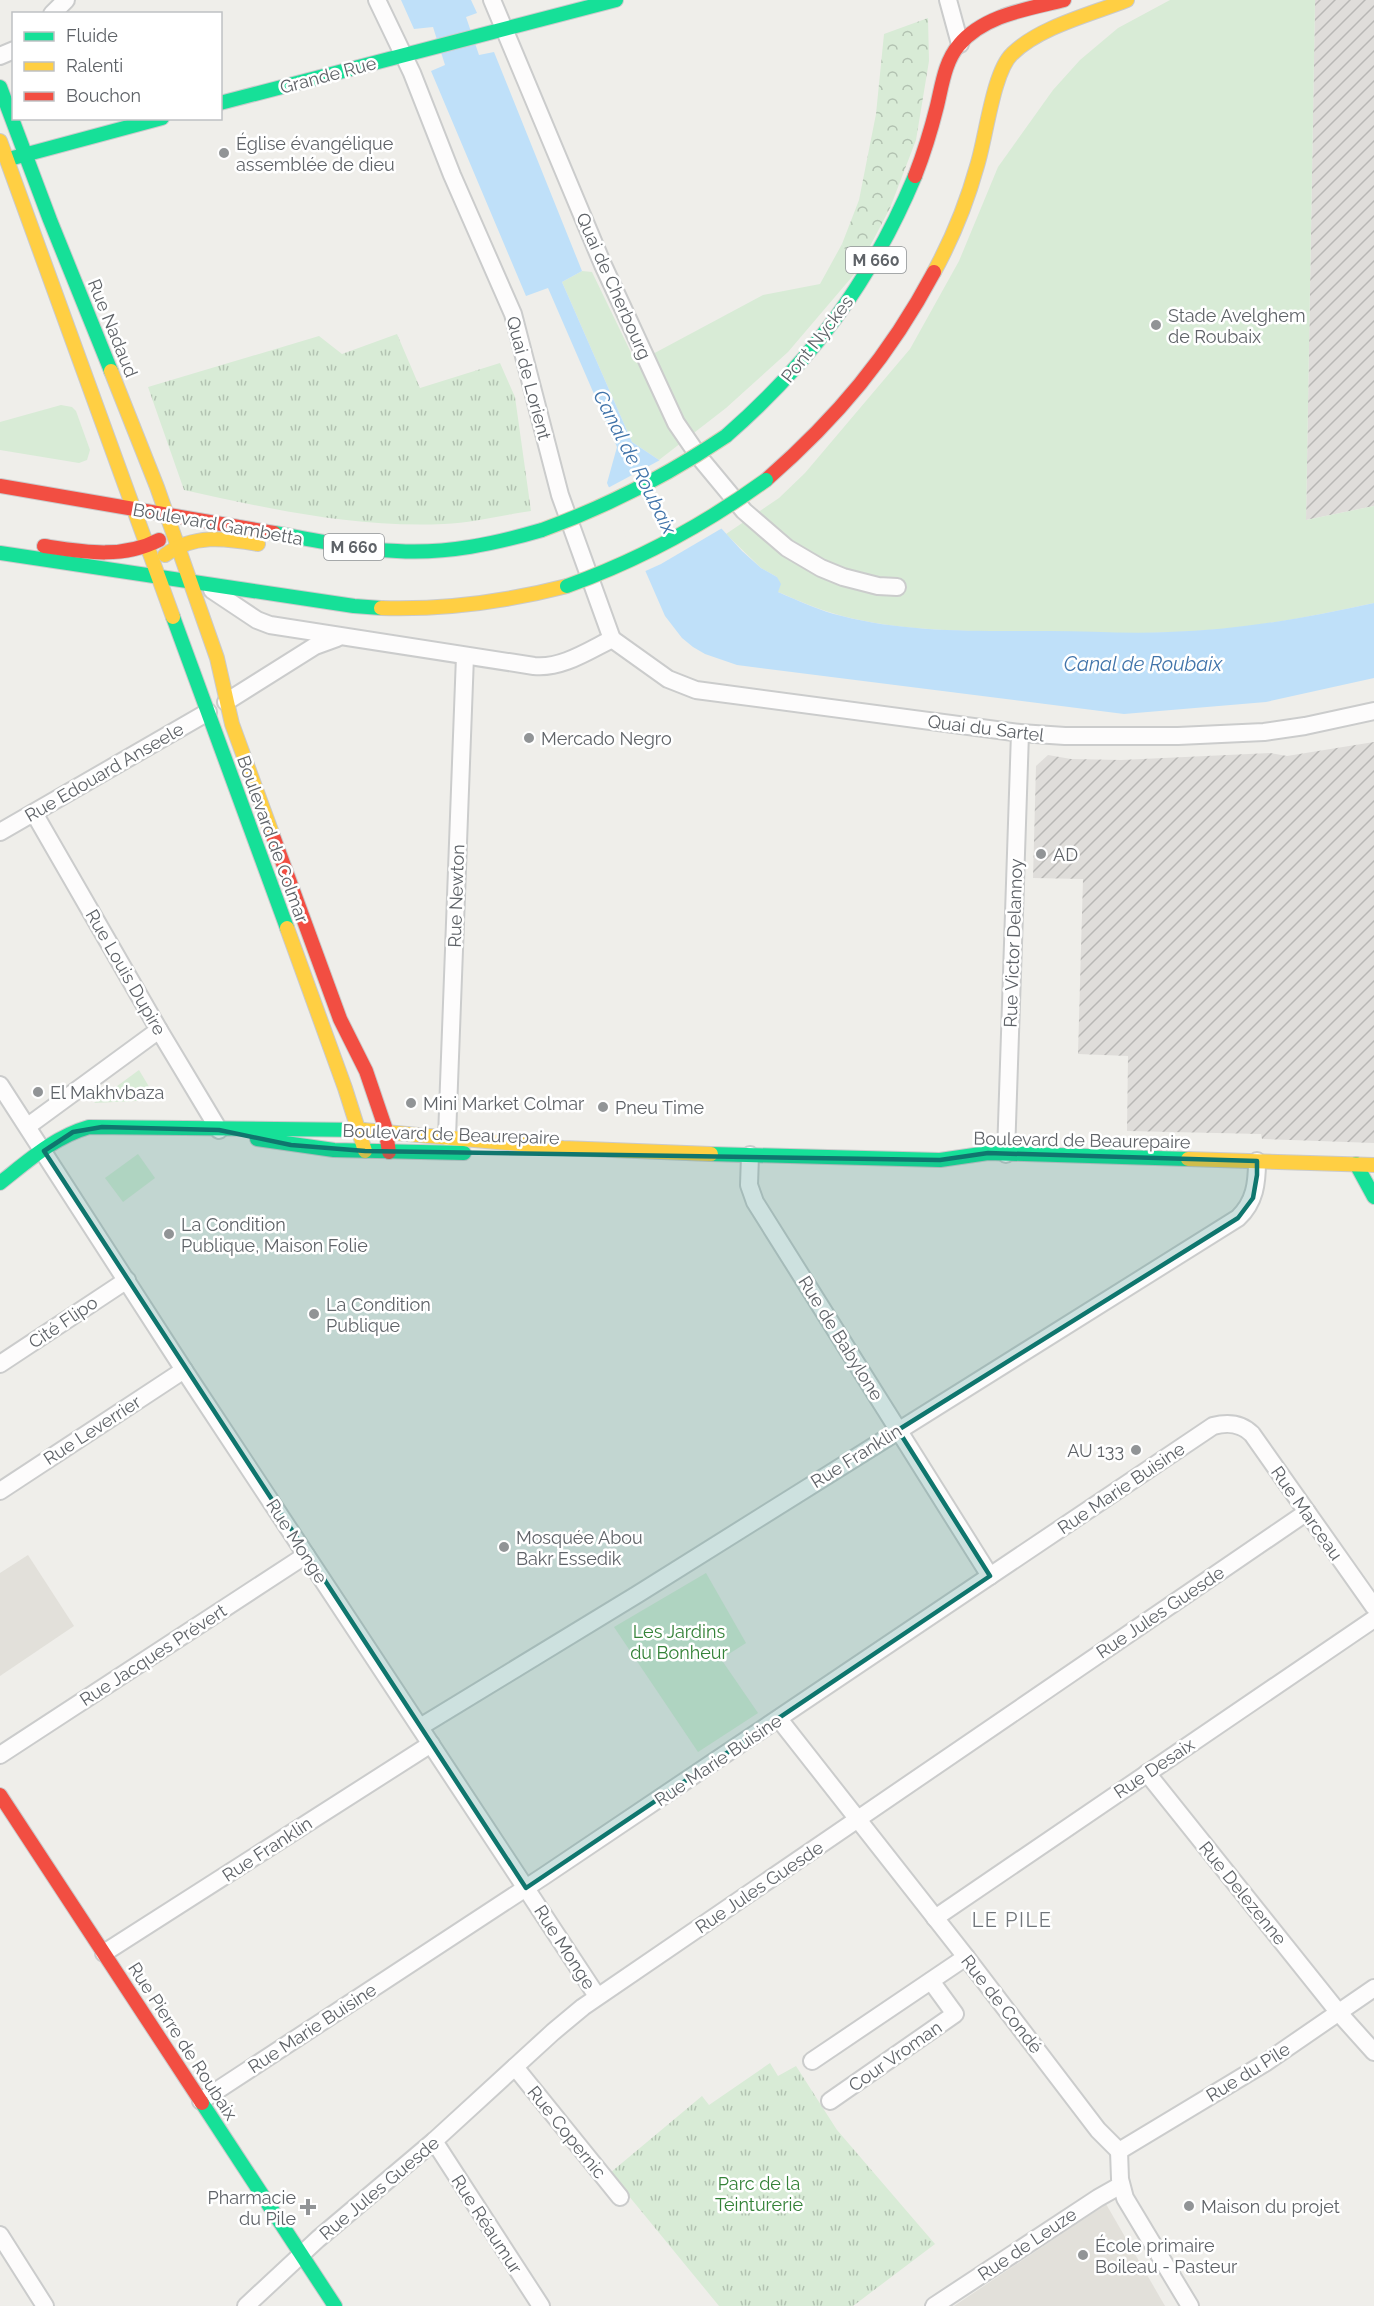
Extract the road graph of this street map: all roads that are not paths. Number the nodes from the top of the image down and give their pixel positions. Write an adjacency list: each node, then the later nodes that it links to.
1 (66, 0): 8 (street)
2 (377, 0): 11 (street, Quai de Lorient)
3 (492, 0): 9 (street, Quai de Cherbourg)
4 (616, 0): 9 (main road)
5 (948, 0): 10 (street)
6 (1064, 0): 10 (main road, M 660)
7 (1127, 0): 30 (main road, M 660, bridge)
8 (54, 12)
9 (504, 30): 11 (main road, Grande Rue); 31 (street, Quai de Cherbourg)
10 (960, 44): 23 (main road, Pont Nyckes / M 660, bridge)
11 (402, 56): 13 (main road, Grande Rue); 33 (street, Quai de Lorient)
12 (0, 87): 15 (main road, Rue Nadaud)
13 (222, 102)
14 (12, 120): 18 (main road, Rue Nadaud)
15 (12, 120)
16 (155, 120): 18 (main road)
17 (0, 141): 19 (main road)
18 (25, 155): 19 (main road); 22 (main road, Rue Nadaud)
19 (3, 160): 21 (main road)
20 (0, 486): 21 (main road, Boulevard Gambetta / M 660)
21 (135, 510): 22 (main road, Boulevard Gambetta / M 660); 25 (main road, Boulevard de Colmar)
22 (167, 515): 25 (main road); 26 (main road, Rue Nadaud); 27 (main road, Boulevard Gambetta / M 660)
23 (542, 530): 27 (main road, Boulevard Gambetta / M 660)
24 (0, 540): 25 (main road)
25 (146, 543): 29 (main road, Boulevard de Colmar)
26 (178, 547): 27 (main road); 29 (main road); 30 (main road, Boulevard de Colmar)
27 (392, 551)
28 (0, 553): 29 (main road, M 660)
29 (158, 577): 30 (main road, M 660); 37 (main road, Boulevard de Colmar)
30 (197, 583): 32 (street); 35 (main road, Boulevard de Colmar)
31 (897, 587)
32 (342, 637): 34 (street); 35 (street)
33 (612, 639): 34 (street); 38 (street, Quai du Sartel)
34 (465, 656): 47 (street, Rue Newton)
35 (226, 702): 46 (main road, Boulevard de Colmar)
36 (1374, 711): 38 (street, Quai du Sartel)
37 (208, 712): 39 (street, Rue Edouard Anseele); 45 (main road, Boulevard de Colmar)
38 (1020, 733): 52 (street, Rue Victor Delannoy)
39 (34, 813): 40 (street, Rue Edouard Anseele); 41 (street, Rue Louis Dupire)
40 (0, 831)
41 (159, 1030): 43 (street); 44 (street, Rue Louis Dupire)
42 (0, 1085): 43 (street, Rue Monge)
43 (28, 1126): 48 (street, Rue Monge)
44 (219, 1130): 45 (main road, Boulevard de Beaurepaire); 48 (main road, Boulevard de Beaurepaire); 49 (main road, Boulevard de Beaurepaire)
45 (359, 1130): 46 (main road, Boulevard de Beaurepaire); 49 (main road, Boulevard de Colmar)
46 (386, 1131): 47 (main road, Boulevard de Beaurepaire); 50 (main road, Boulevard de Colmar)
47 (447, 1137): 51 (main road, Boulevard de Beaurepaire)
48 (44, 1151): 57 (main road, Boulevard de Beaurepaire); 59 (street, Rue Monge)
49 (365, 1151): 50 (main road, Boulevard de Beaurepaire)
50 (389, 1152): 51 (main road, Boulevard de Beaurepaire)
51 (683, 1153): 53 (main road, Boulevard de Beaurepaire)
52 (1006, 1154): 53 (main road, Boulevard de Beaurepaire); 54 (main road, Boulevard de Beaurepaire)
53 (750, 1155): 63 (street, Rue de Babylone)
54 (1257, 1161): 55 (main road, Boulevard de Beaurepaire); 63 (street, Rue Franklin)
55 (1356, 1164): 56 (main road, Boulevard de Beaurepaire); 58 (main road)
56 (1374, 1165)
57 (0, 1184)
58 (1374, 1197)
59 (127, 1280): 60 (street, Cité Flipo); 61 (street, Rue Monge)
60 (0, 1364)
61 (184, 1370): 64 (street, Rue Leverrier); 66 (street, Rue Monge)
62 (1235, 1424): 65 (street, Rue Marceau); 67 (street, Rue Marie Buisine)
63 (898, 1430): 67 (street, Rue de Babylone); 71 (street, Rue Franklin)
64 (0, 1491)
65 (1307, 1512): 68 (street, Rue Marceau); 76 (street, Rue Jules Guesde)
66 (306, 1555): 71 (street, Rue Monge); 73 (street, Rue Jacques Prévert)
67 (990, 1576): 70 (street, Rue Marie Buisine)
68 (1374, 1608)
69 (1374, 1619): 74 (street, Rue Desaix)
70 (779, 1719): 76 (street, Rue de Condé); 77 (street, Rue Marie Buisine)
71 (420, 1727): 72 (street, Rue Monge)
72 (431, 1744): 77 (street, Rue Monge); 79 (street, Rue Franklin)
73 (0, 1755)
74 (1147, 1773): 78 (street, Rue Desaix); 84 (street, Rue Delezenne)
75 (0, 1795): 79 (main road, Rue Pierre de Roubaix)
76 (858, 1820): 78 (street, Rue de Condé); 83 (street, Rue Jules Guesde)
77 (526, 1888): 83 (street, Rue Monge); 88 (street, Rue Marie Buisine)
78 (935, 1918): 80 (street, Rue de Condé)
79 (104, 1953): 88 (main road, Rue Pierre de Roubaix)
80 (966, 1957): 81 (street); 91 (street, Rue de Condé)
81 (931, 1981): 86 (street); 89 (street, Cour Vroman)
82 (1374, 1988): 84 (street, Rue du Pile)
83 (597, 1996): 87 (street, Rue Jules Guesde)
84 (1339, 2013): 85 (street, Rue Delezenne); 91 (street, Rue du Pile)
85 (1374, 2052)
86 (812, 2061)
87 (515, 2067): 90 (street, Rue Jules Guesde); 93 (street, Rue Copernic)
88 (201, 2101): 95 (main road, Rue Pierre de Roubaix)
89 (830, 2101)
90 (434, 2141): 95 (street, Rue Jules Guesde); 99 (street, Rue Réaumur)
91 (1119, 2151): 92 (street)
92 (1121, 2185): 100 (street, Rue de Leuze); 101 (street)
93 (620, 2197)
94 (0, 2235): 96 (street)
95 (301, 2255): 97 (street, Rue Jules Guesde); 98 (main road, Rue Pierre de Roubaix)
96 (45, 2306)
97 (246, 2306)
98 (335, 2306)
99 (541, 2306)
100 (934, 2306)
101 (1190, 2306)

